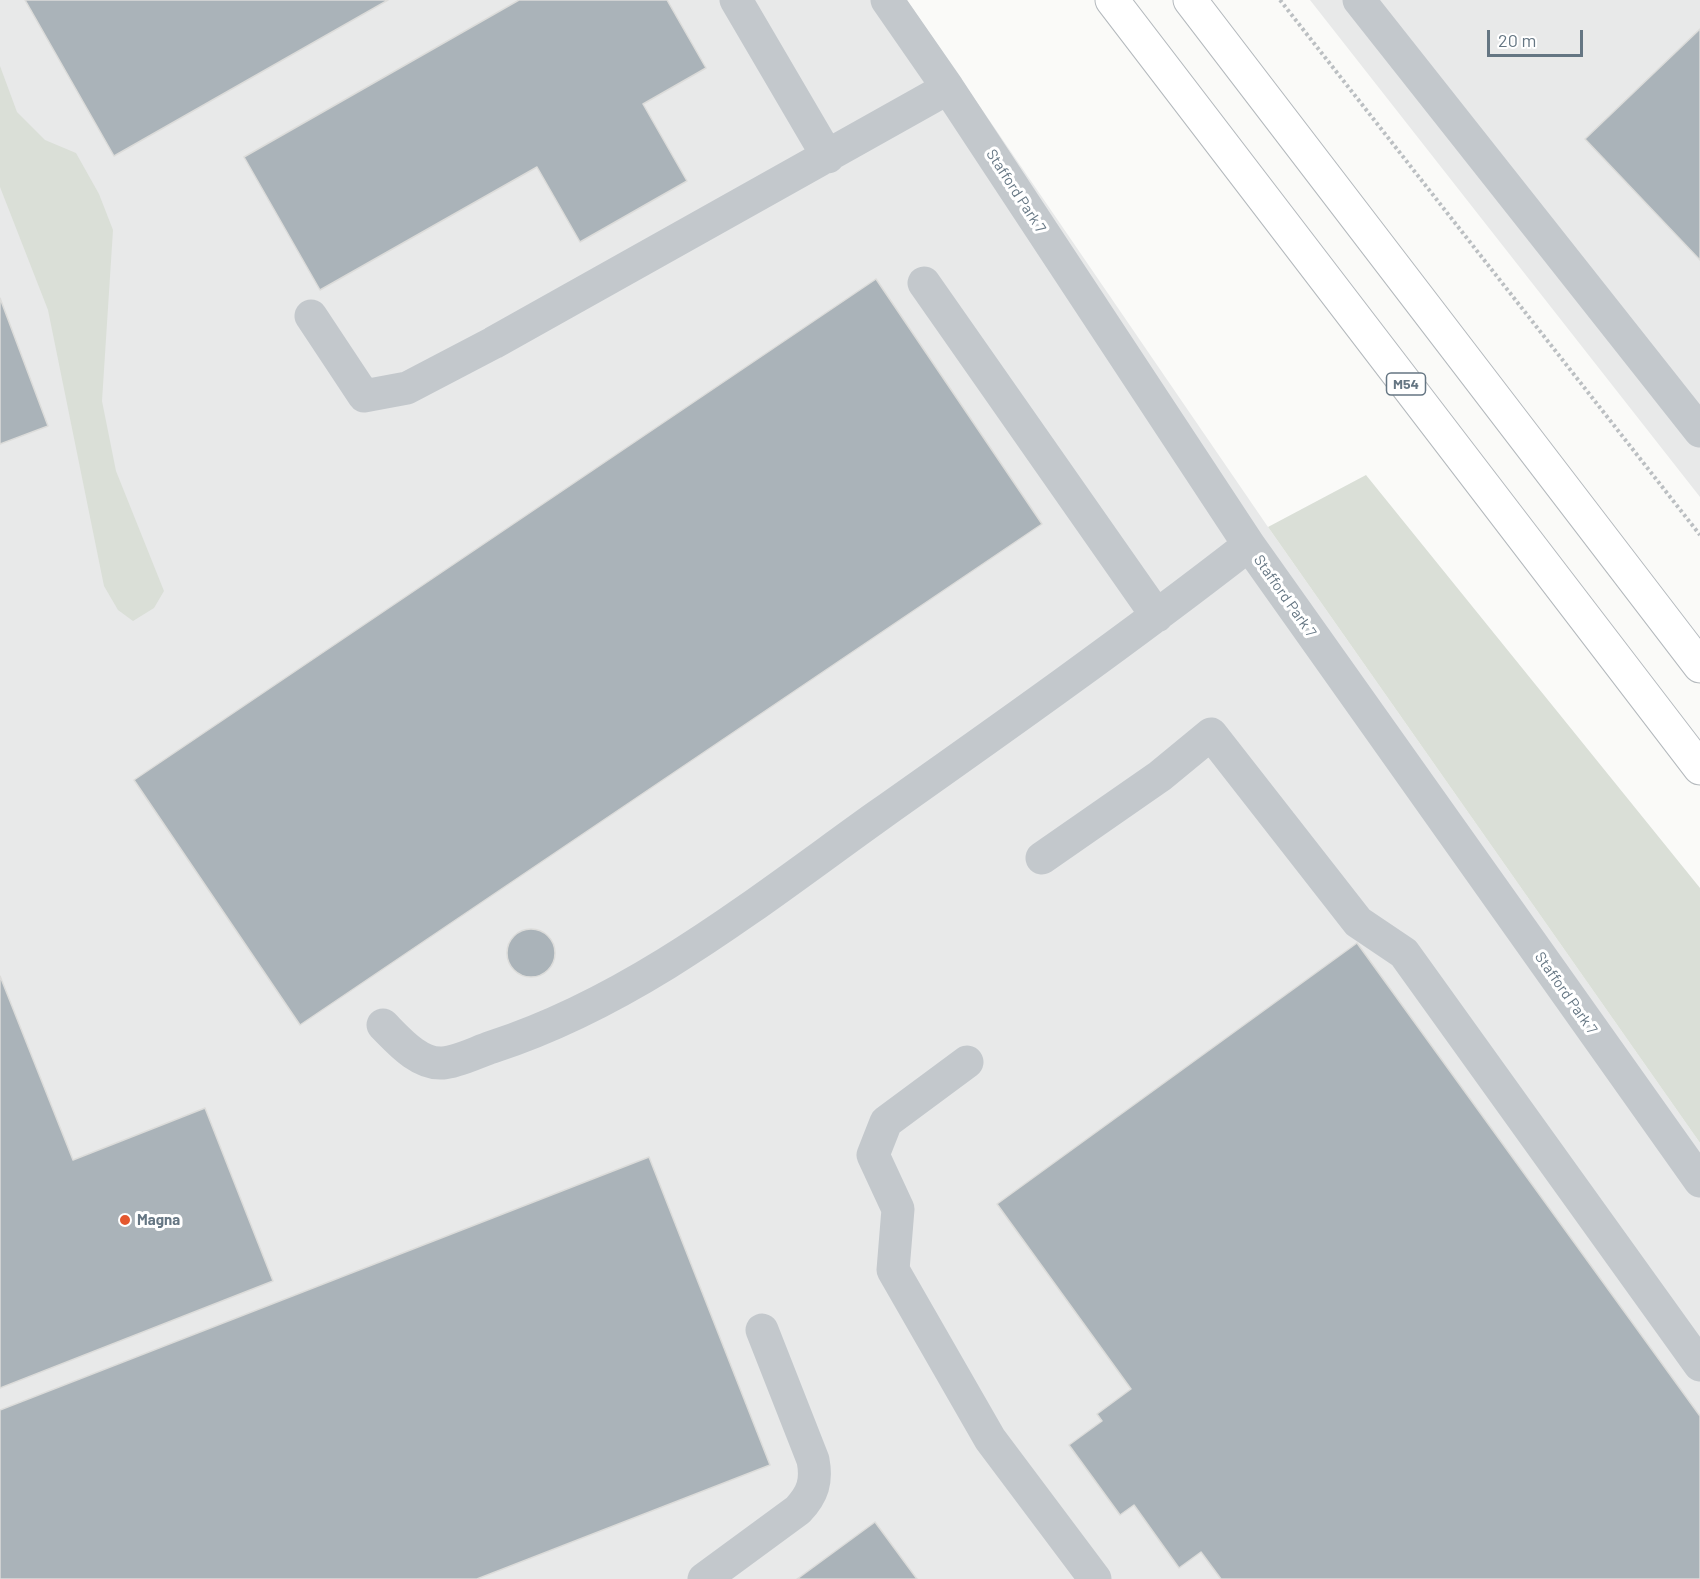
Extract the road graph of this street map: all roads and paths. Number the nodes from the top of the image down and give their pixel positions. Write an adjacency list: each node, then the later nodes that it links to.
1 (736, 0): 8 (street)
2 (887, 0): 7 (street, Stafford Park 7)
3 (1112, 0): 16 (highway, M54)
4 (1190, 0): 15 (highway)
5 (1280, 0): 12 (path)
6 (1359, 0): 11 (street)
7 (948, 88): 8 (street); 13 (street, Stafford Park 7)
8 (828, 157): 10 (street)
9 (924, 282): 14 (street)
10 (310, 316)
11 (1700, 431)
12 (1700, 535)
13 (1249, 545): 14 (street); 20 (street, Stafford Park 7)
14 (1157, 616): 18 (street)
15 (1700, 666)
16 (1700, 768)
17 (1042, 858): 22 (street)
18 (383, 1025)
19 (967, 1062): 24 (street)
20 (1700, 1181)
21 (762, 1330): 23 (street)
22 (1700, 1365)
23 (704, 1579)
24 (1095, 1579)

